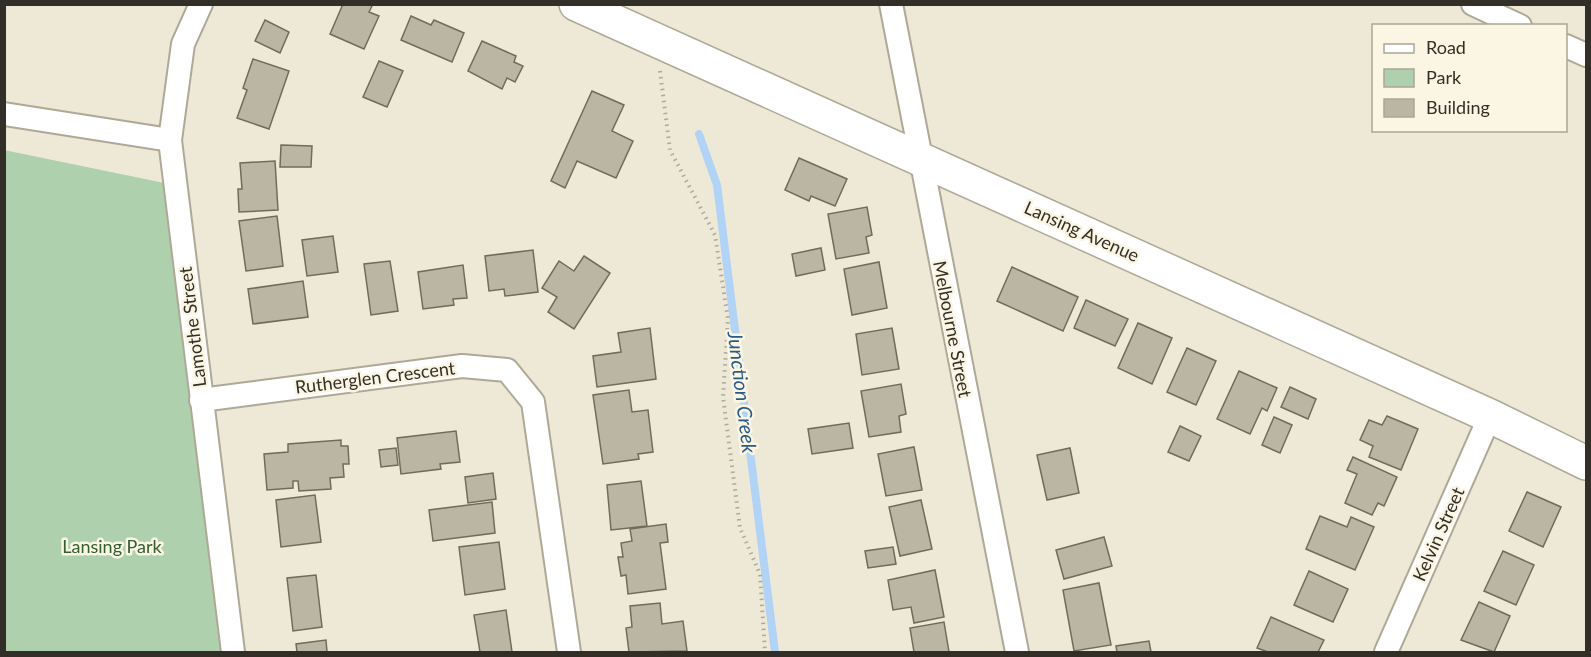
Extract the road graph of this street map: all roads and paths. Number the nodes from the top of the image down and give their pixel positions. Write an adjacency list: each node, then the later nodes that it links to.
1 (201, 4): 10 (street, Lamothe Street)
2 (576, 4): 6 (street, Lansing Avenue)
3 (891, 4): 11 (street, Melbourne Street)
4 (1473, 4): 5 (street)
5 (1516, 24)
6 (656, 40): 11 (street, Lansing Avenue); 17 (path)
7 (1567, 46): 8 (street)
8 (1587, 55)
9 (4, 114): 10 (street)
10 (170, 140): 12 (street, Lamothe Street)
11 (919, 158): 13 (street, Lansing Avenue); 18 (street, Melbourne Street)
12 (201, 400): 15 (street, Lamothe Street); 16 (street, Rutherglen Crescent)
13 (1490, 416): 14 (street, Lansing Avenue); 19 (street, Kelvin Street)
14 (1587, 463)
15 (232, 652)
16 (569, 652)
17 (765, 652)
18 (1017, 652)
19 (1386, 652)

